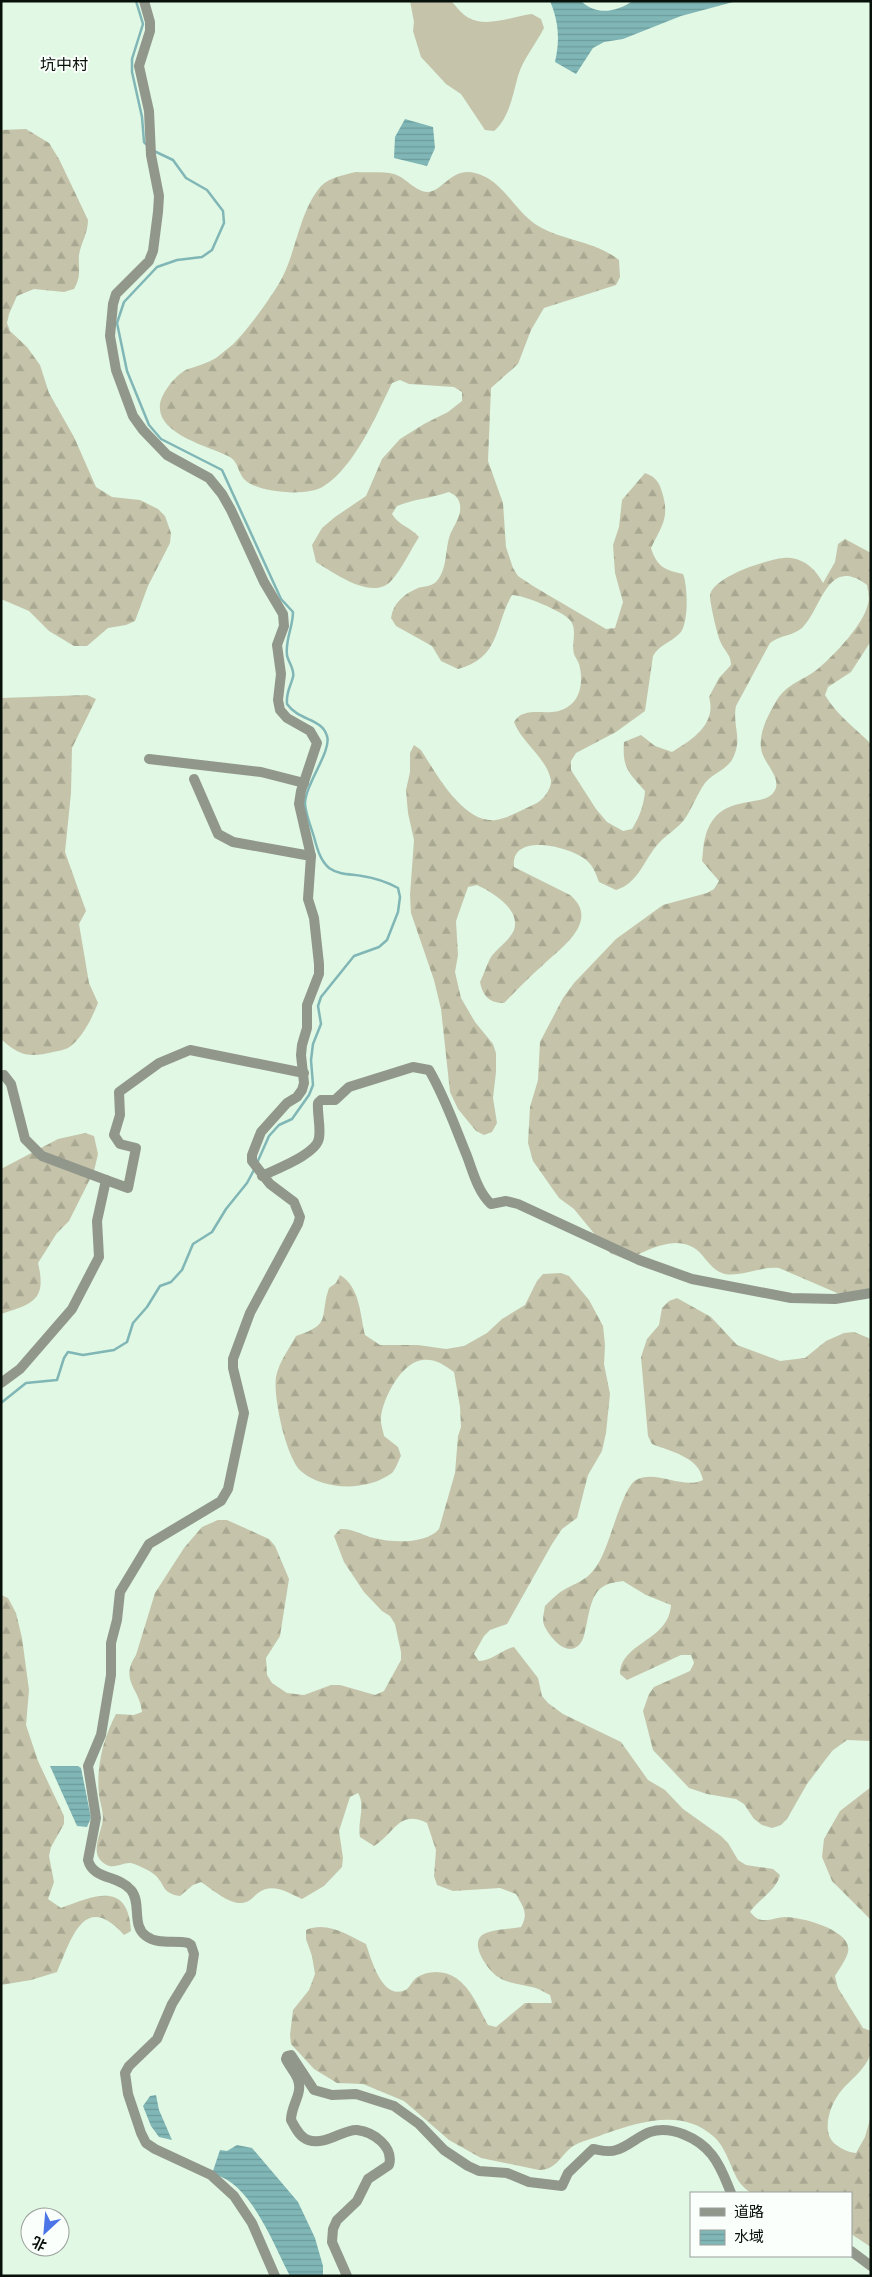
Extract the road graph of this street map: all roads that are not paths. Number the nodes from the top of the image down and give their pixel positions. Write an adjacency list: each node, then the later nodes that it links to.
1 (144, 1): 4 (street)
2 (149, 759): 4 (street)
3 (194, 779): 5 (street)
4 (304, 783): 5 (street)
5 (311, 856): 6 (street)
6 (304, 1073): 8 (street); 9 (street)
7 (4, 1075): 9 (street)
8 (261, 1174): 10 (street); 15 (street)
9 (106, 1180): 11 (street)
10 (871, 1293)
11 (1, 1383)
12 (731, 2192): 16 (street)
13 (852, 2253): 14 (street)
14 (871, 2266)
15 (275, 2276)
16 (347, 2276)

